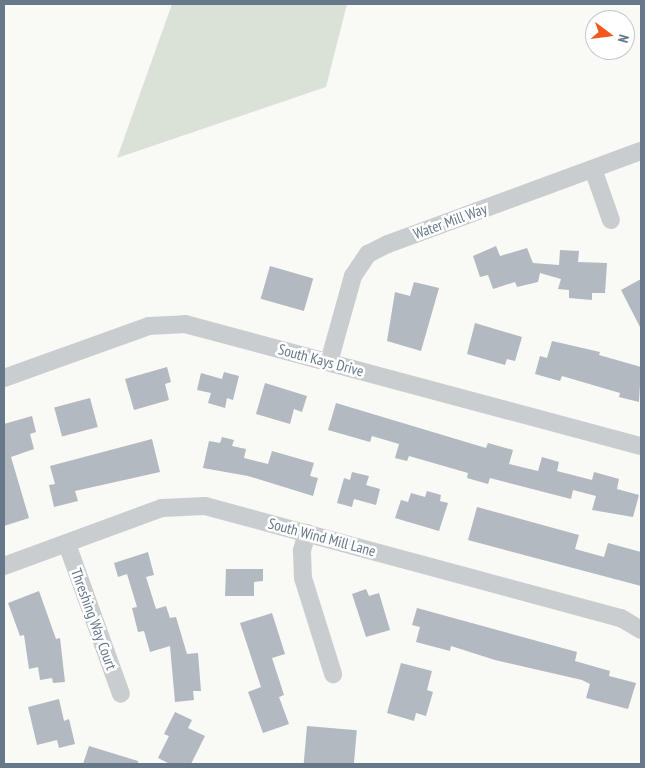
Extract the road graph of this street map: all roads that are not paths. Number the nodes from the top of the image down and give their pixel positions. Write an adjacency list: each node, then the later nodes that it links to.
1 (641, 151): 2 (street, Water Mill Way)
2 (593, 169): 3 (street); 4 (street, Water Mill Way)
3 (611, 220)
4 (329, 362): 5 (street, South Kays Drive); 6 (street, South Kays Drive)
5 (4, 378)
6 (641, 446)
7 (307, 532): 8 (street, South Wind Mill Lane); 10 (street, South Wind Mill Lane); 11 (street)
8 (67, 544): 9 (street, South Wind Mill Lane); 12 (street, Threshing Way Court)
9 (4, 566)
10 (641, 630)
11 (333, 674)
12 (121, 694)

